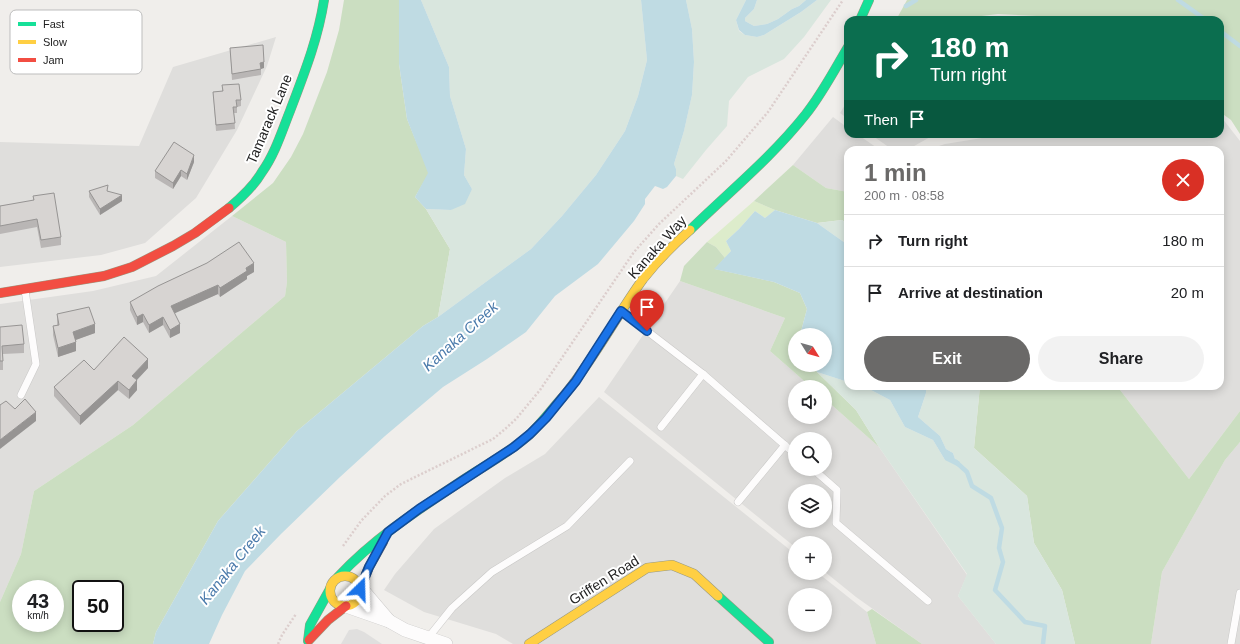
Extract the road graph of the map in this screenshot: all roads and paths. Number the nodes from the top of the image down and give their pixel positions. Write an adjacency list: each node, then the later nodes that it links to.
1 (324, 0): 6 (main road, Tamarack Lane)
2 (843, 0): 18 (path)
3 (870, 0): 4 (main road)
4 (862, 16)
5 (844, 54): 8 (main road, Kanaka Way)
6 (25, 290): 7 (main road, Tamarack Lane); 10 (lane)
7 (0, 293)
8 (621, 311): 9 (lane); 17 (main road, Kanaka Way)
9 (703, 374): 11 (lane); 12 (lane)
10 (21, 395)
11 (662, 427)
12 (785, 445): 13 (lane); 16 (lane)
13 (788, 448)
14 (630, 461): 27 (lane)
15 (821, 476): 23 (lane)
16 (738, 502)
17 (388, 532): 19 (main road, Kanaka Way); 21 (main road, Kanaka Way)
18 (343, 547)
19 (338, 578): 20 (main road); 21 (main road)
20 (330, 589): 24 (main road); 28 (main road)
21 (360, 589): 24 (main road); 26 (street)
22 (1240, 593): 33 (lane)
23 (928, 601)
24 (346, 606): 26 (street); 28 (main road)
25 (298, 611): 30 (path)
26 (389, 622): 27 (street)
27 (428, 638): 31 (street)
28 (307, 642)
29 (769, 642): 32 (main road, Griffen Road)
30 (278, 644)
31 (446, 644)
32 (529, 644)
33 (1231, 644)

